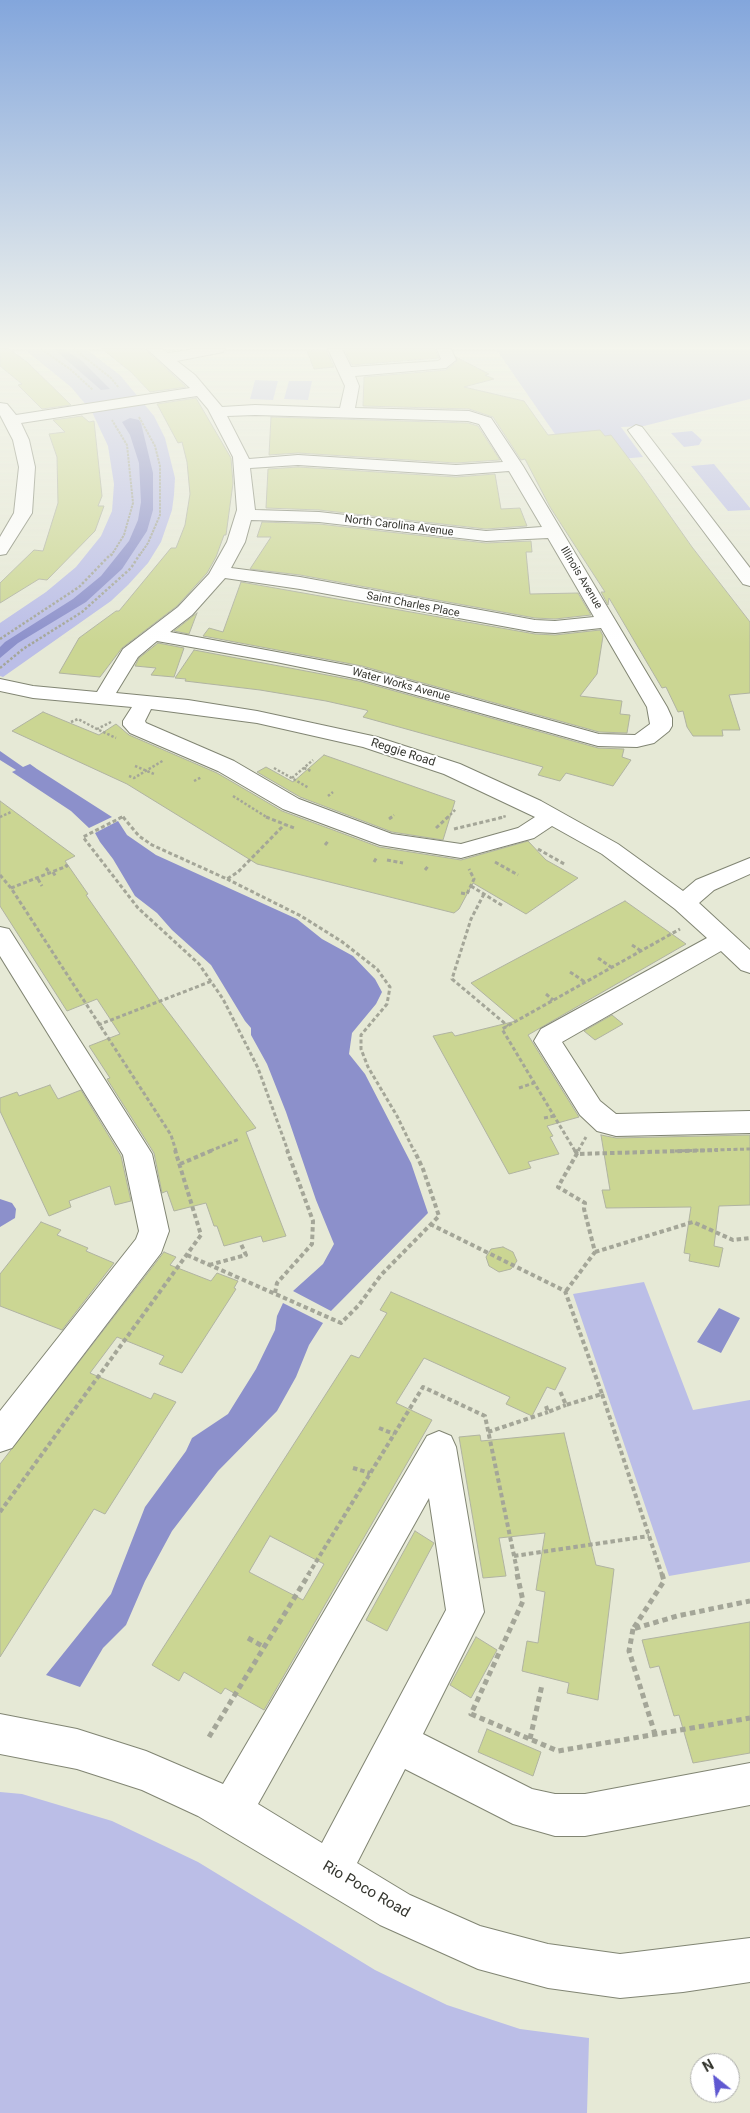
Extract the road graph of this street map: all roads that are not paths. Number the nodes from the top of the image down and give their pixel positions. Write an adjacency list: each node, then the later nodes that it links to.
1 (23, 448): 9 (street)
2 (236, 448): 5 (street)
3 (502, 448): 6 (street, Illinois Avenue)
4 (649, 448): 11 (street)
5 (242, 464): 6 (street); 7 (street)
6 (514, 466): 8 (street, Illinois Avenue)
7 (244, 515): 8 (street, North Carolina Avenue); 10 (street)
8 (554, 532): 12 (street, Illinois Avenue)
9 (3, 541)
10 (220, 572): 12 (street, Saint Charles Place); 13 (street)
11 (750, 580)
12 (607, 622): 17 (street, Illinois Avenue)
13 (154, 635): 15 (street); 17 (street, Water Works Avenue)
14 (0, 685): 15 (street, Reggie Road)
15 (103, 698): 16 (street, Reggie Road)
16 (145, 702): 18 (street, Reggie Road); 18 (street)
17 (646, 738)
18 (552, 816): 21 (street, Reggie Road)
19 (750, 865): 21 (street)
20 (750, 885): 21 (street)
21 (684, 903): 23 (street, Reggie Road)
22 (0, 935): 26 (street)
23 (726, 940): 24 (street, Reggie Road); 25 (street)
24 (750, 964)
25 (750, 1122)
26 (0, 1437)
27 (0, 1734): 30 (street, Rio Poco Road)
28 (397, 1743): 29 (street); 30 (street); 31 (street)
29 (750, 1784)
30 (231, 1811): 31 (street, Rio Poco Road)
31 (331, 1870): 32 (street, Rio Poco Road)
32 (750, 1960)

